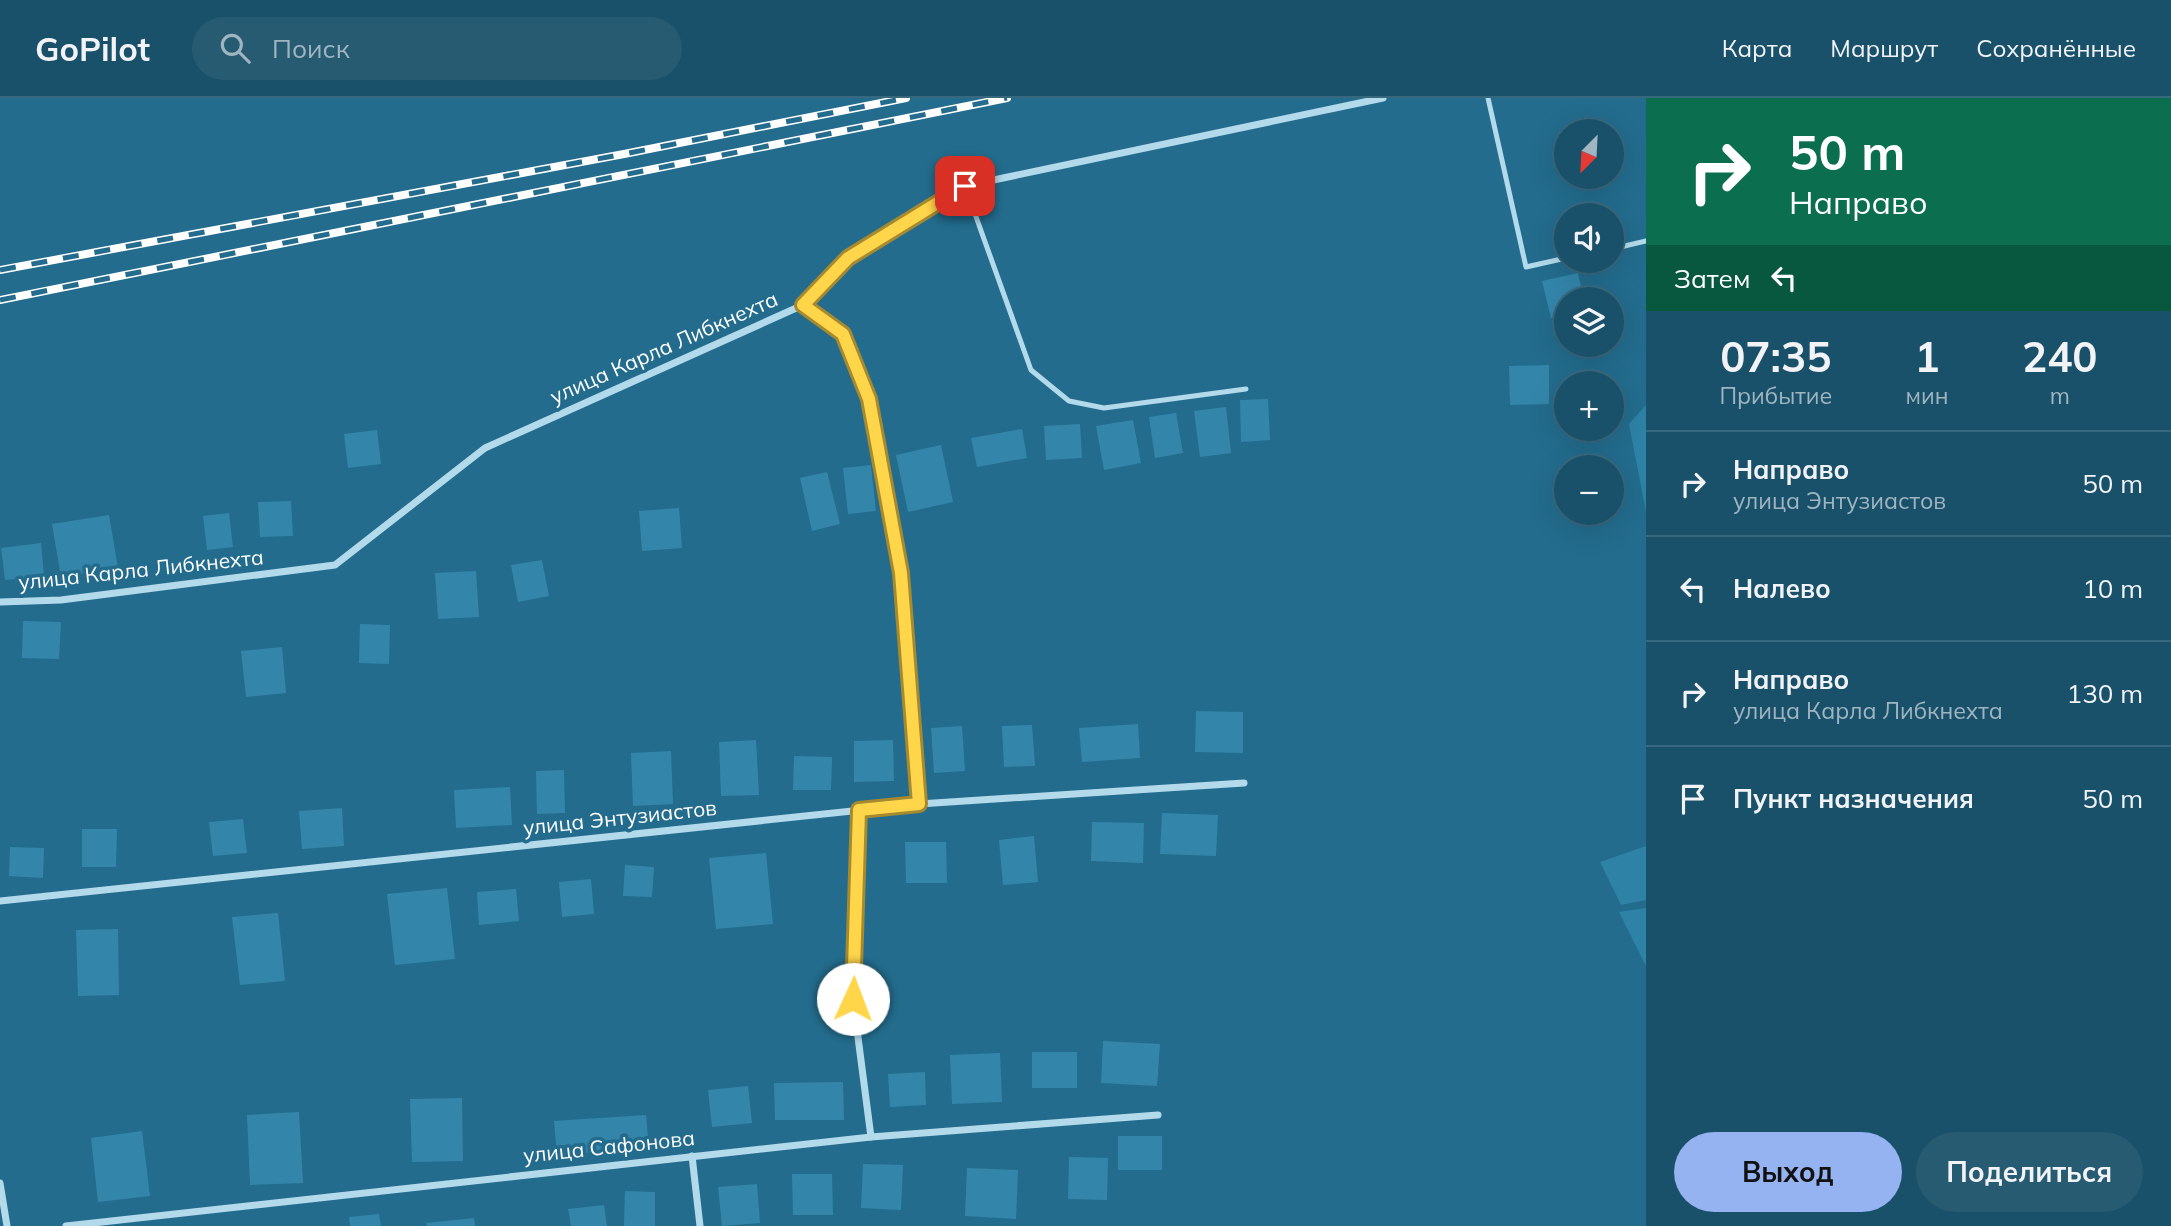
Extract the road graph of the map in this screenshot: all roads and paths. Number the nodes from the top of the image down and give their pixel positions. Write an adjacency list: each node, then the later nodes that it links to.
1 (1383, 98): 3 (street, улица Карла Либкнехта)
2 (1488, 98): 6 (lane)
3 (965, 186): 7 (street, улица Карла Либкнехта); 8 (lane)
4 (1646, 241): 5 (lane)
5 (1624, 246)
6 (1554, 261)
7 (803, 305): 9 (street, улица Карла Либкнехта); 11 (street)
8 (1247, 389)
9 (0, 602)
10 (1244, 783): 11 (street, улица Энтузиастов)
11 (919, 804): 12 (street, улица Энтузиастов)
12 (859, 810): 13 (street, улица Энтузиастов); 15 (street)
13 (0, 901)
14 (1158, 1115): 15 (street, улица Сафонова)
15 (871, 1137): 16 (street, улица Сафонова)
16 (692, 1156): 19 (street, улица Сафонова); 20 (street)
17 (0, 1183): 18 (street)
18 (7, 1226)
19 (66, 1226)
20 (700, 1226)

